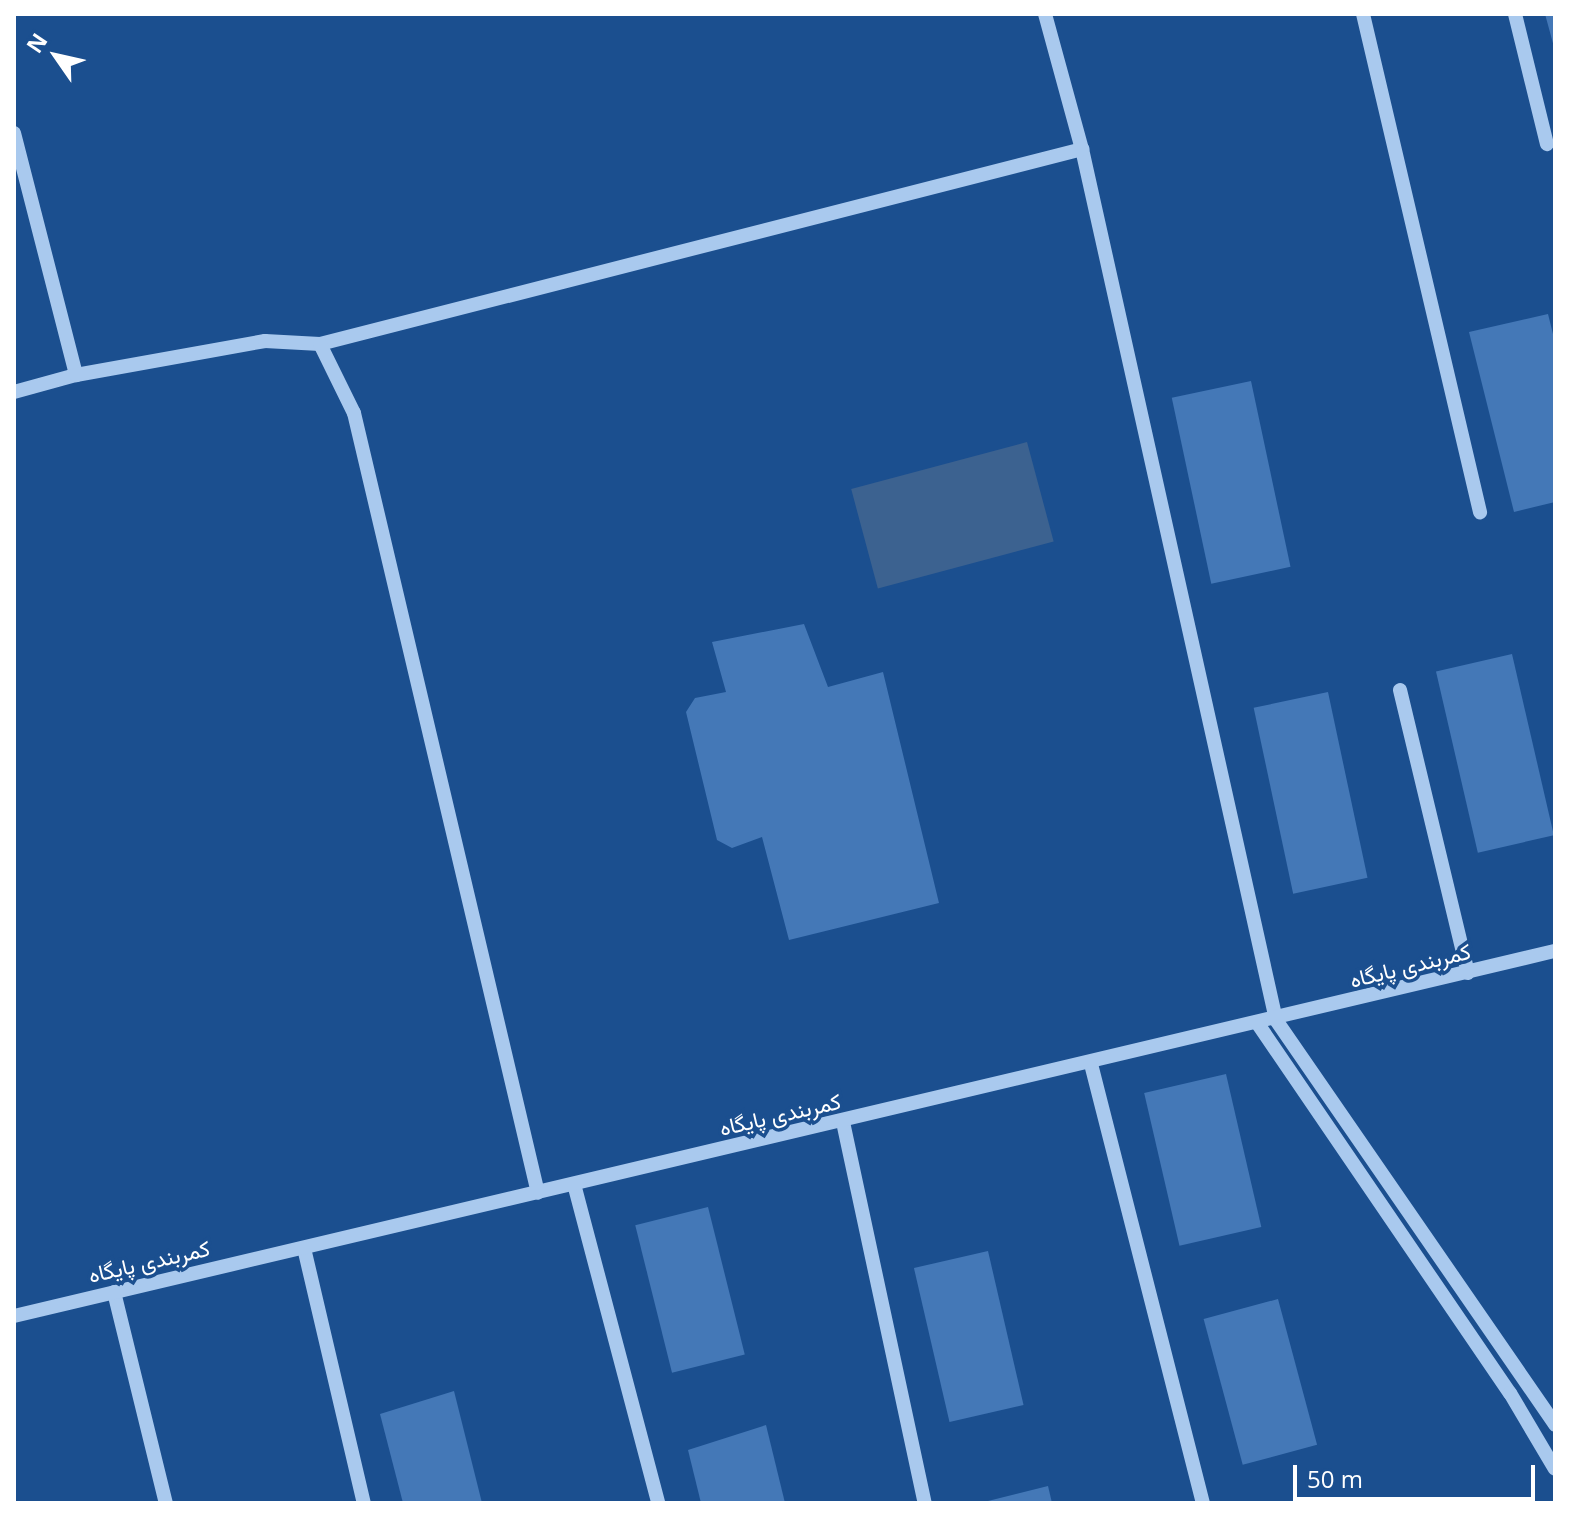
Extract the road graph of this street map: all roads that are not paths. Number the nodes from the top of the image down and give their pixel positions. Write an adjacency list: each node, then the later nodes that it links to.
1 (1045, 14): 6 (street)
2 (1363, 14): 10 (street)
3 (1515, 14): 5 (street)
4 (14, 133): 8 (street)
5 (1547, 144)
6 (1082, 149): 7 (street); 14 (street)
7 (320, 344): 8 (street); 19 (street)
8 (76, 375): 9 (street)
9 (14, 392)
10 (1480, 512)
11 (1400, 690): 13 (street)
12 (1555, 951): 13 (street, کمربندی پایگاه)
13 (1468, 973): 14 (street, کمربندی پایگاه)
14 (1276, 1020): 15 (street, کمربندی پایگاه); 23 (street)
15 (1258, 1024): 16 (street, کمربندی پایگاه); 24 (street)
16 (1091, 1064): 17 (street, کمربندی پایگاه); 29 (street)
17 (843, 1122): 18 (street, کمربندی پایگاه); 28 (street)
18 (574, 1184): 19 (street, کمربندی پایگاه); 27 (street)
19 (538, 1193): 20 (street, کمربندی پایگاه)
20 (304, 1248): 21 (street, کمربندی پایگاه); 26 (street)
21 (114, 1292): 22 (street, کمربندی پایگاه); 25 (street)
22 (14, 1316)
23 (1555, 1425)
24 (1555, 1469)
25 (166, 1503)
26 (364, 1503)
27 (658, 1503)
28 (925, 1503)
29 (1203, 1503)

